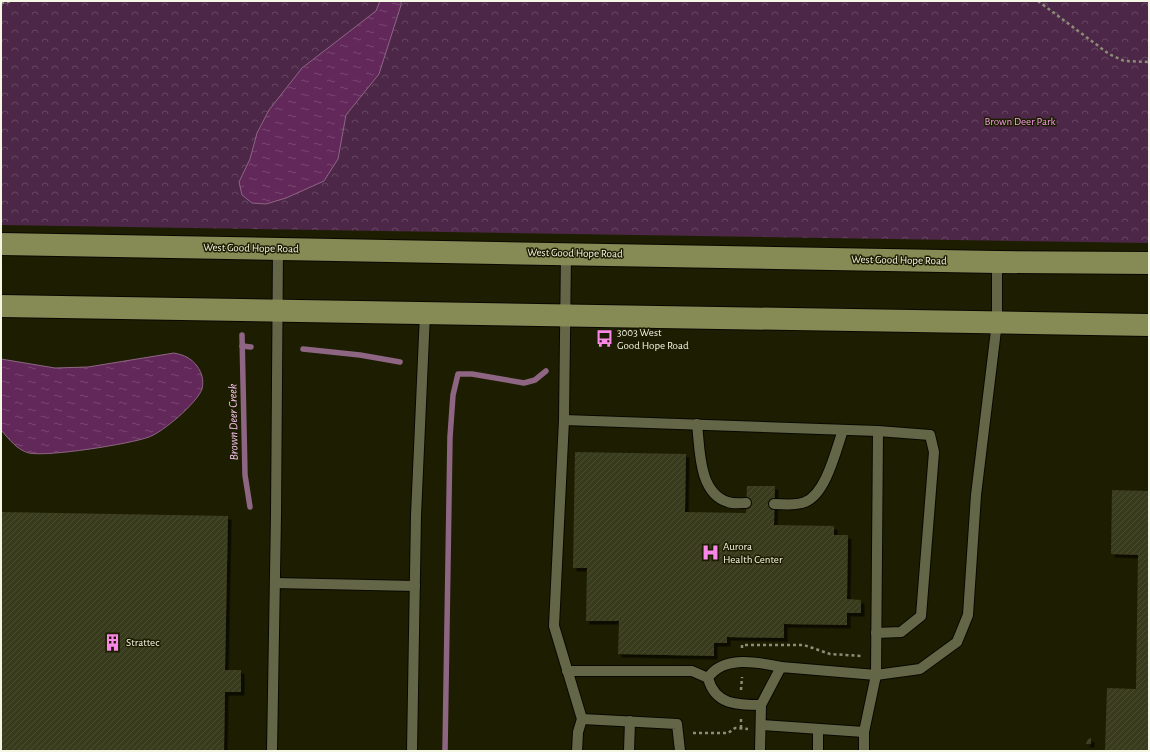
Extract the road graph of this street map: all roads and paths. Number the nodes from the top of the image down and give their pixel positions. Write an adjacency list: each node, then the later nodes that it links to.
1 (13, 1): 3 (path)
2 (1038, 1): 4 (path)
3 (1, 3)
4 (1149, 62)
5 (1, 244): 6 (main road, West Good Hope Road)
6 (278, 248): 7 (main road, West Good Hope Road); 11 (lane)
7 (566, 253): 8 (main road, West Good Hope Road); 13 (lane)
8 (997, 262): 9 (main road, West Good Hope Road); 14 (lane)
9 (1149, 263)
10 (1, 306): 11 (main road)
11 (278, 311): 12 (main road); 22 (lane)
12 (425, 314): 13 (main road); 23 (lane)
13 (565, 316): 14 (main road); 16 (lane)
14 (997, 322): 15 (main road); 27 (lane)
15 (1149, 325)
16 (564, 420): 17 (lane); 26 (lane)
17 (697, 424): 18 (lane); 20 (lane)
18 (843, 430): 19 (lane); 21 (lane)
19 (878, 431): 24 (lane); 24 (lane)
20 (746, 503)
21 (774, 504)
22 (275, 583): 23 (lane); 36 (lane)
23 (415, 586): 37 (lane)
24 (876, 634): 27 (lane)
25 (781, 666): 27 (lane); 28 (lane); 29 (lane)
26 (567, 671): 28 (lane); 30 (lane)
27 (876, 675): 34 (lane)
28 (708, 678): 29 (lane)
29 (761, 705): 32 (lane)
30 (582, 718): 31 (lane); 38 (lane)
31 (630, 721): 35 (lane); 39 (lane)
32 (761, 727): 33 (lane); 35 (path); 41 (lane)
33 (818, 728): 34 (lane); 42 (lane)
34 (864, 732): 43 (lane)
35 (678, 733): 40 (lane)
36 (272, 751)
37 (412, 751)
38 (577, 751)
39 (629, 751)
40 (680, 751)
41 (760, 751)
42 (818, 751)
43 (864, 751)

